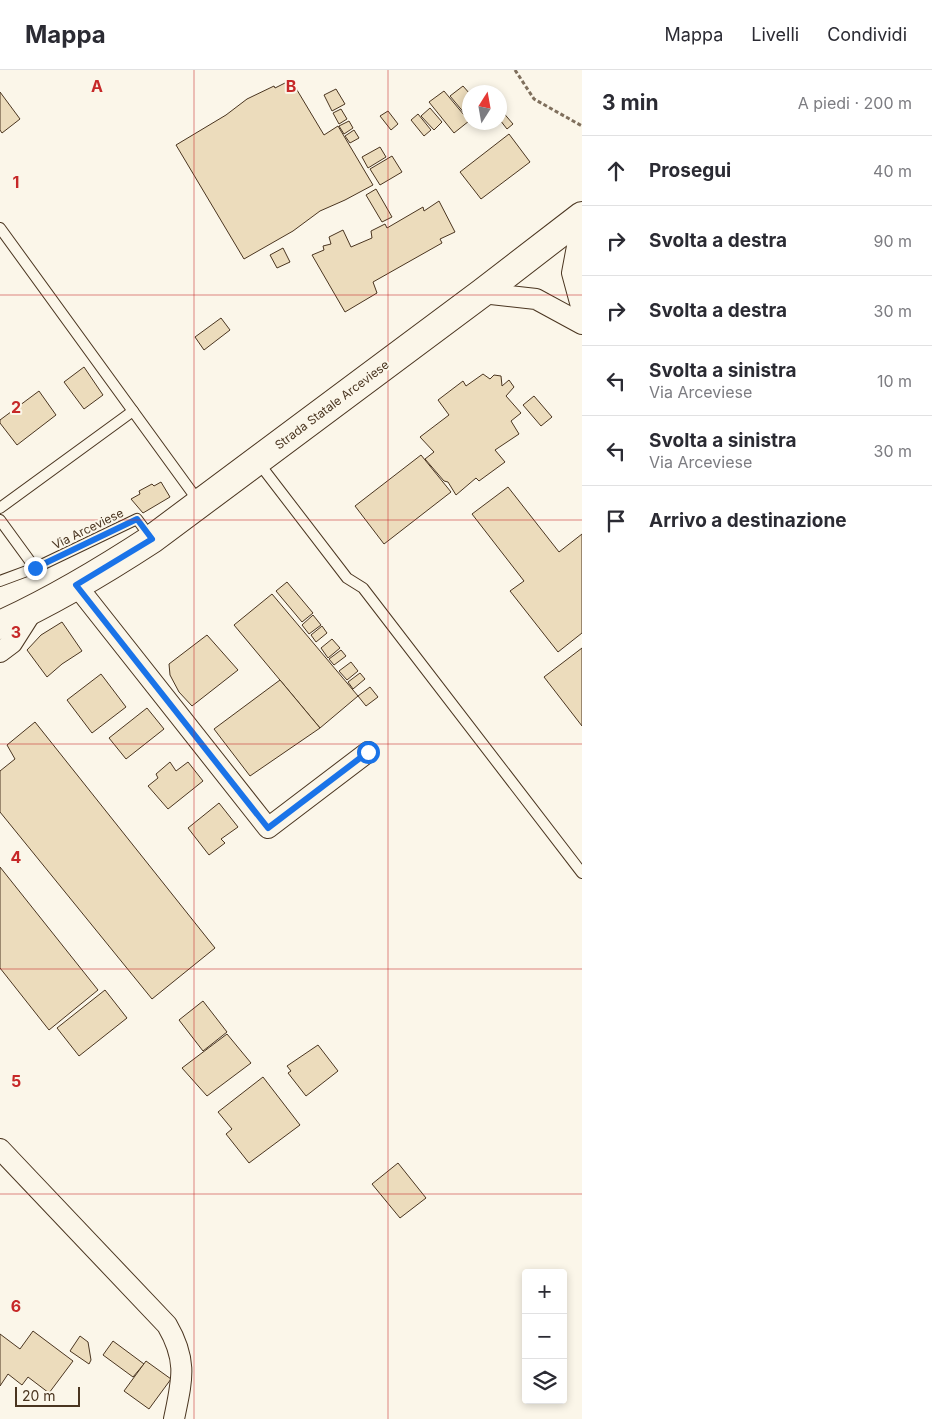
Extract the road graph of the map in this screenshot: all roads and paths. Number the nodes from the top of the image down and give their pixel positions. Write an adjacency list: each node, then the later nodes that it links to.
1 (515, 70): 2 (path)
2 (582, 126)
3 (582, 218): 5 (main road, Strada Statale Arceviese); 6 (street)
4 (0, 228): 8 (lane)
5 (482, 293): 7 (street); 9 (main road, Strada Statale Arceviese)
6 (582, 310)
7 (582, 324)
8 (133, 411): 10 (lane); 11 (lane)
9 (257, 461): 10 (main road, Strada Statale Arceviese); 22 (lane)
10 (200, 503): 13 (main road, Strada Statale Arceviese)
11 (0, 508)
12 (0, 520): 14 (lane)
13 (152, 539): 14 (lane, Via Arceviese); 16 (main road, Strada Statale Arceviese)
14 (35, 568): 15 (lane, Via Arceviese)
15 (0, 581)
16 (76, 585): 17 (main road); 18 (main road); 21 (street)
17 (34, 610): 19 (main road); 20 (street)
18 (0, 611)
19 (0, 625)
20 (0, 652)
21 (368, 752)
22 (582, 873)
23 (0, 1149): 24 (street)
24 (174, 1419)

